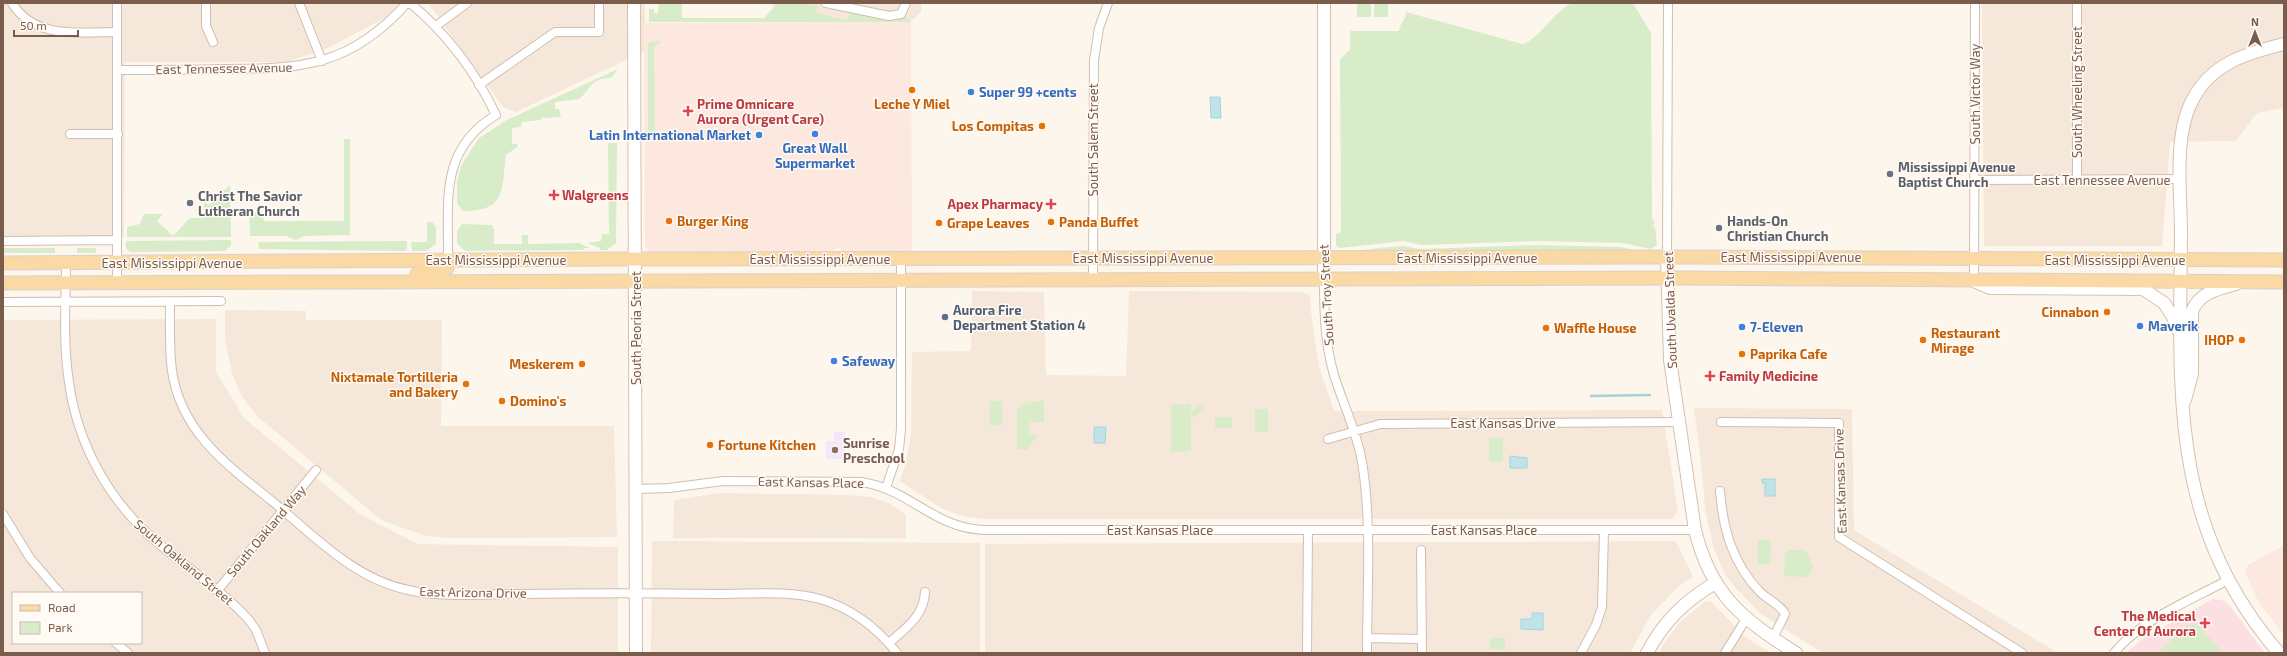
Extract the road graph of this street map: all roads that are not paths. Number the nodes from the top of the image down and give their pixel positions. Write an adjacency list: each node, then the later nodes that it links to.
1 (12, 3): 17 (street)
2 (117, 3): 17 (street)
3 (206, 3): 18 (street)
4 (299, 3): 20 (street)
5 (408, 3): 16 (street); 20 (street, East Tennessee Avenue)
6 (467, 3): 16 (street)
7 (599, 3): 22 (street)
8 (634, 3): 33 (street, South Peoria Street)
9 (826, 3): 10 (street)
10 (906, 3)
11 (1108, 3): 31 (street, South Salem Street)
12 (1324, 3): 32 (street, South Troy Street)
13 (1668, 3): 30 (street, South Uvalda Street)
14 (1975, 3): 26 (street, South Victor Way)
15 (2077, 3): 27 (street, South Wheeling Street)
16 (436, 26): 22 (street)
17 (117, 32): 21 (street)
18 (213, 42)
19 (2284, 44): 25 (street)
20 (322, 61): 21 (street, East Tennessee Avenue)
21 (117, 70): 24 (street)
22 (479, 85): 36 (street)
23 (70, 134): 24 (street)
24 (118, 134): 28 (street)
25 (2181, 179): 27 (street, East Tennessee Avenue); 37 (street)
26 (1975, 180): 27 (street, East Tennessee Avenue); 35 (street, South Victor Way)
27 (2077, 180)
28 (117, 240): 29 (street); 41 (street)
29 (3, 241)
30 (1667, 257): 32 (main road, East Mississippi Avenue); 35 (main road, East Mississippi Avenue); 42 (street, South Uvalda Street)
31 (1093, 258): 32 (main road, East Mississippi Avenue); 34 (main road, East Mississippi Avenue); 43 (street, South Salem Street)
32 (1324, 258): 44 (street, South Troy Street)
33 (635, 259): 34 (main road, East Mississippi Avenue); 36 (main road, East Mississippi Avenue); 45 (street, South Peoria Street)
34 (901, 259): 46 (street)
35 (1974, 259): 37 (main road, East Mississippi Avenue); 47 (street, South Victor Way)
36 (448, 260): 41 (main road, East Mississippi Avenue); 48 (main road)
37 (2180, 260): 38 (main road, East Mississippi Avenue); 49 (street)
38 (2284, 260)
39 (3, 263): 40 (main road, East Mississippi Avenue)
40 (66, 263): 41 (main road, East Mississippi Avenue); 53 (street, South Oakland Street)
41 (117, 263): 54 (street)
42 (1667, 278): 44 (main road, East Mississippi Avenue); 47 (main road, East Mississippi Avenue); 61 (street, South Uvalda Street)
43 (1093, 279): 44 (main road, East Mississippi Avenue); 46 (main road, East Mississippi Avenue)
44 (1324, 279): 63 (street, South Troy Street)
45 (635, 280): 46 (main road, East Mississippi Avenue); 48 (main road, East Mississippi Avenue); 67 (street, South Peoria Street)
46 (901, 280): 66 (street)
47 (1974, 281): 49 (main road, East Mississippi Avenue); 59 (street)
48 (364, 282): 54 (main road, East Mississippi Avenue)
49 (2181, 282): 50 (main road, East Mississippi Avenue); 59 (street)
50 (2246, 282): 51 (main road, East Mississippi Avenue); 60 (street)
51 (2284, 282)
52 (3, 283): 53 (main road, East Mississippi Avenue)
53 (66, 283): 54 (main road, East Mississippi Avenue); 56 (street, South Oakland Street)
54 (117, 283)
55 (3, 302): 56 (street)
56 (66, 302): 57 (street); 78 (street, South Oakland Street)
57 (170, 302): 58 (street); 69 (street, East Arizona Drive)
58 (221, 302)
59 (2181, 351): 60 (street)
60 (2182, 412): 76 (street)
61 (1680, 422): 63 (street, East Kansas Drive); 74 (street, South Uvalda Street)
62 (1720, 422): 99 (street, East Kansas Drive)
63 (1354, 430): 64 (street, East Kansas Drive); 72 (street, South Troy Street)
64 (1328, 439)
65 (316, 470): 69 (street, South Oakland Way)
66 (886, 488): 67 (street, East Kansas Place); 71 (street, East Kansas Place)
67 (637, 489): 81 (street, South Peoria Street)
68 (1720, 491): 84 (street)
69 (283, 510): 78 (street, South Oakland Way); 81 (street, East Arizona Drive)
70 (3, 514): 79 (street)
71 (1308, 530): 72 (street, East Kansas Place); 92 (street)
72 (1366, 530): 73 (street, East Kansas Place); 83 (street, South Troy Street)
73 (1604, 530): 74 (street, East Kansas Place); 95 (street)
74 (1695, 530): 77 (street, South Uvalda Street)
75 (1421, 550): 85 (street)
76 (2228, 580): 100 (street); 101 (street)
77 (1715, 583): 82 (street, South Uvalda Street); 96 (street)
78 (217, 591): 89 (street, South Oakland Street)
79 (59, 592)
80 (925, 592): 86 (street)
81 (636, 593): 86 (street, East Arizona Drive); 90 (street, South Peoria Street)
82 (1746, 619): 84 (street, South Uvalda Street); 97 (street)
83 (1367, 638): 85 (street); 93 (street, South Troy Street)
84 (1773, 638): 98 (street, South Uvalda Street)
85 (1420, 639): 94 (street)
86 (889, 643): 91 (street, East Arizona Drive)
87 (117, 644): 88 (street)
88 (128, 653)
89 (265, 653)
90 (636, 653)
91 (897, 653)
92 (1306, 653)
93 (1367, 653)
94 (1422, 653)
95 (1581, 653)
96 (1647, 653)
97 (1725, 653)
98 (1796, 653)
99 (2022, 653)
100 (2114, 653)
101 (2279, 653)

